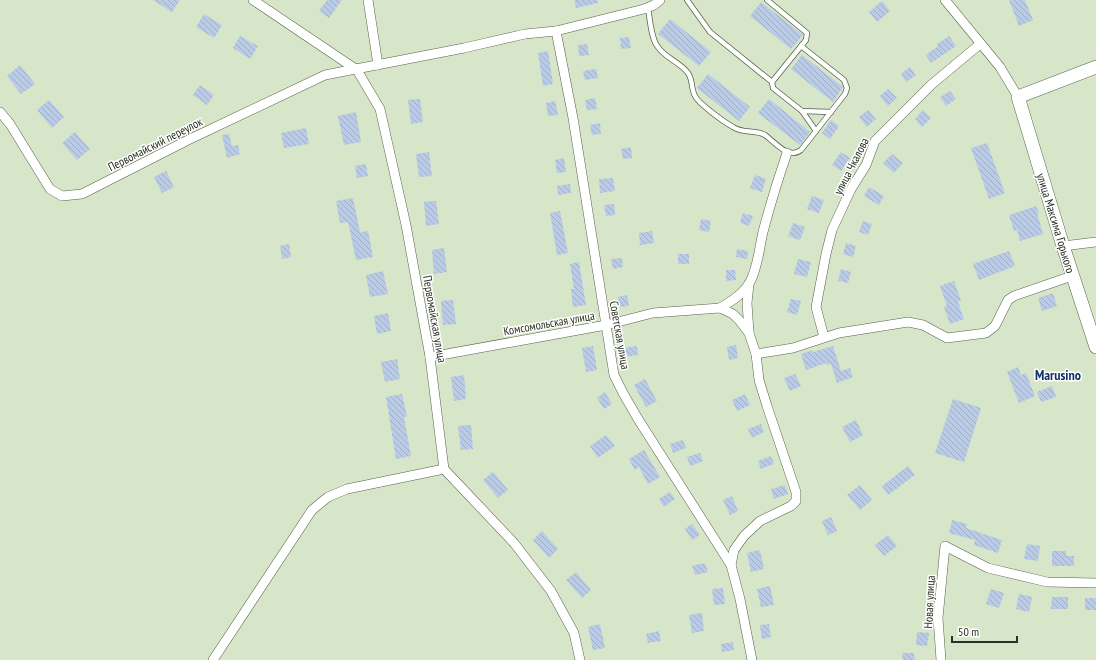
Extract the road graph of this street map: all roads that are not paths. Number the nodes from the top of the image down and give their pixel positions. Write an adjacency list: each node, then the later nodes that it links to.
1 (253, 0): 13 (street, Первомайская улица)
2 (368, 0): 11 (street)
3 (660, 0): 7 (street, Первомайский переулок)
4 (687, 0): 14 (lane)
5 (767, 0): 10 (lane)
6 (945, 0): 9 (street)
7 (648, 8): 8 (street, Первомайский переулок); 20 (lane)
8 (556, 31): 11 (street, Первомайский переулок); 26 (street, Советская улица)
9 (980, 44): 15 (street); 28 (street, улица Чкалова)
10 (801, 46): 14 (lane); 18 (lane)
11 (378, 65): 13 (street, Первомайский переулок)
12 (1096, 67): 15 (street)
13 (357, 70): 17 (street, Первомайский переулок); 31 (street, Первомайская улица)
14 (772, 82): 16 (lane)
15 (1018, 97): 22 (street, улица Максима Горького)
16 (802, 111): 18 (lane); 19 (lane)
17 (0, 112)
18 (831, 112): 19 (lane)
19 (816, 131): 20 (lane)
20 (787, 153): 24 (street, Комсомольская улица)
21 (1096, 242): 22 (street)
22 (1063, 246): 23 (street, улица Максима Горького)
23 (1072, 276): 28 (street); 29 (street, улица Максима Горького)
24 (749, 284): 25 (street, Комсомольская улица); 27 (street, Комсомольская улица)
25 (720, 308): 26 (street, Комсомольская улица); 27 (street, Комсомольская улица)
26 (606, 325): 31 (street, Комсомольская улица); 33 (street, Советская улица)
27 (749, 333): 30 (street, Комсомольская улица)
28 (824, 337): 30 (street)
29 (1096, 347)
30 (756, 354): 33 (street, Комсомольская улица)
31 (430, 357): 32 (street, Первомайская улица)
32 (444, 469): 35 (street); 36 (street)
33 (731, 565): 37 (street, Советская улица)
34 (1096, 583): 38 (street, Новая улица)
35 (213, 660)
36 (580, 660)
37 (752, 660)
38 (941, 660)

